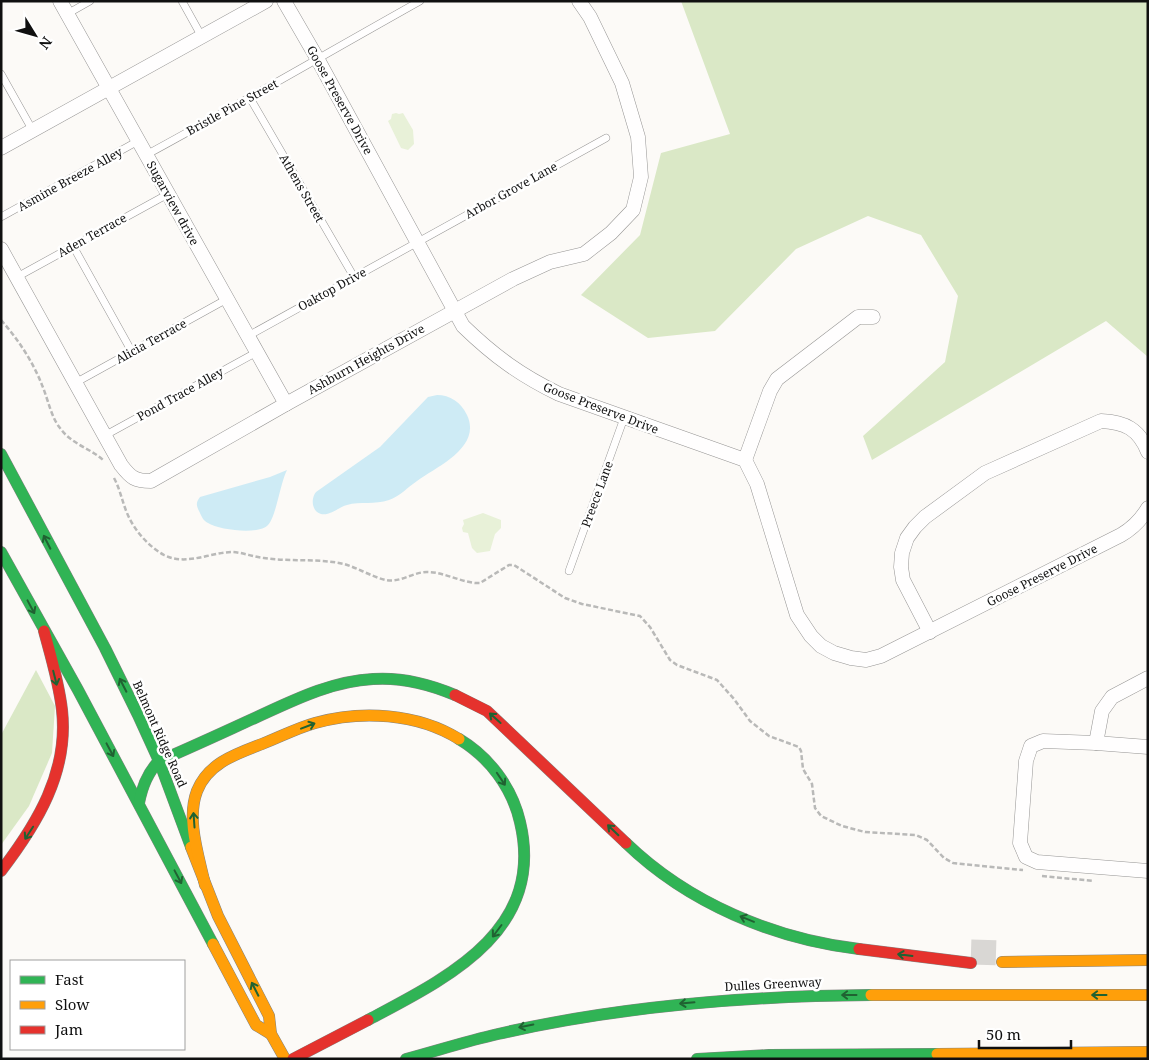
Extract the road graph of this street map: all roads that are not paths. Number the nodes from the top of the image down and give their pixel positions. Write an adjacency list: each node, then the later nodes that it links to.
1 (60, 1): 8 (street, Sugarview drive)
2 (90, 1): 8 (lane)
3 (182, 1): 9 (lane)
4 (266, 1): 9 (street)
5 (284, 1): 10 (street, Goose Preserve Drive)
6 (420, 1): 10 (lane, Bristle Pine Street)
7 (579, 1): 27 (street, Ashburn Heights Drive)
8 (68, 14): 12 (street, Sugarview drive)
9 (202, 37): 12 (street)
10 (317, 58): 13 (lane, Bristle Pine Street); 21 (street, Goose Preserve Drive)
11 (1, 74): 14 (lane)
12 (109, 89): 14 (street); 16 (street, Sugarview drive)
13 (250, 98): 18 (lane, Bristle Pine Street); 25 (lane, Athens Street)
14 (33, 131): 17 (street)
15 (606, 138): 21 (lane, Arbor Grove Lane)
16 (138, 141): 18 (street, Sugarview drive); 20 (lane, Asmine Breeze Alley)
17 (1, 148)
18 (146, 155): 19 (street, Sugarview drive)
19 (168, 194): 22 (lane, Aden Terrace); 26 (street, Sugarview drive)
20 (1, 217)
21 (417, 242): 25 (lane, Oaktop Drive); 27 (street, Goose Preserve Drive)
22 (73, 246): 24 (lane, Aden Terrace); 30 (lane)
23 (1, 249): 24 (street, Ashburn Heights Drive)
24 (17, 277): 32 (street, Ashburn Heights Drive)
25 (354, 277): 29 (lane, Oaktop Drive)
26 (227, 299): 29 (street, Sugarview drive); 30 (lane, Alicia Terrace)
27 (455, 310): 33 (street, Ashburn Heights Drive); 34 (street, Goose Preserve Drive)
28 (873, 317): 38 (street)
29 (248, 336): 31 (street, Sugarview drive)
30 (132, 352): 32 (lane, Alicia Terrace)
31 (256, 352): 33 (street, Sugarview drive); 35 (lane, Pond Trace Alley)
32 (75, 383): 35 (street, Ashburn Heights Drive)
33 (286, 404): 35 (street, Ashburn Heights Drive)
34 (624, 418): 38 (street, Goose Preserve Drive); 41 (lane, Preece Lane)
35 (104, 436)
36 (1148, 452): 43 (street)
37 (1, 454): 47 (main road, Belmont Ridge Road, one-way to 37)
38 (745, 460): 43 (street, Goose Preserve Drive)
39 (1148, 508): 43 (street, Goose Preserve Drive)
40 (1, 552): 42 (main road, Belmont Ridge Road, one-way to 42)
41 (569, 571)
42 (44, 631): 48 (main road, Belmont Ridge Road, one-way to 48); 49 (main road, one-way to 49)
43 (930, 632)
44 (1148, 678): 45 (street)
45 (1096, 743): 46 (street); 50 (street)
46 (1148, 747)
47 (160, 761): 48 (main road); 51 (main road, Belmont Ridge Road); 52 (main road, one-way to 47)
48 (139, 803): 56 (main road, Belmont Ridge Road, one-way to 56)
49 (1, 871)
50 (1148, 871)
51 (205, 885): 56 (main road, Belmont Ridge Road, one-way to 51); 59 (main road, one-way to 59)
52 (971, 958)
53 (1002, 958): 54 (main road)
54 (1148, 960)
55 (1148, 995): 60 (main road, Dulles Greenway, one-way to 60)
56 (271, 1034): 58 (main road, Belmont Ridge Road)
57 (1148, 1052): 61 (main road)
58 (285, 1059)
59 (293, 1059)
60 (406, 1059)
61 (697, 1059)

